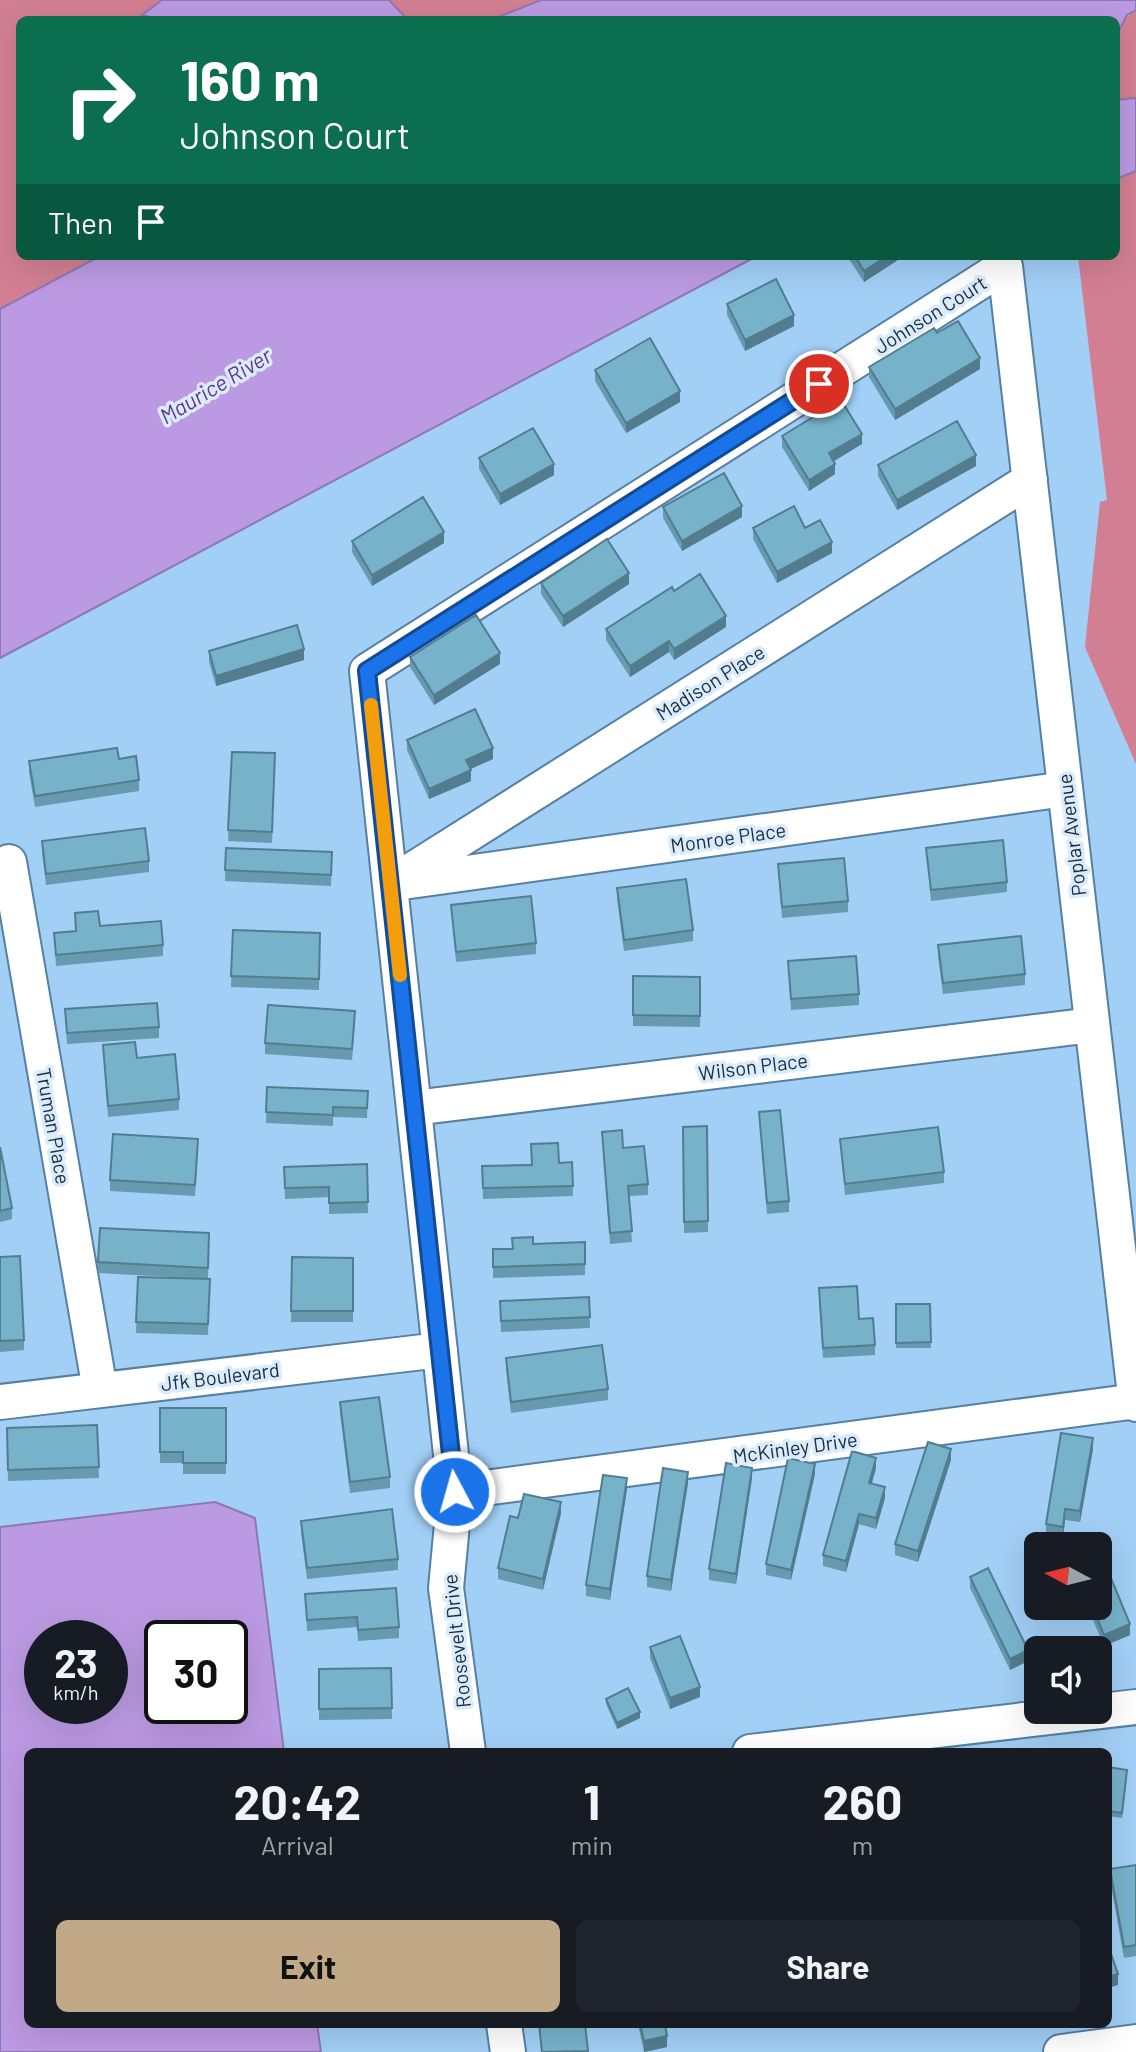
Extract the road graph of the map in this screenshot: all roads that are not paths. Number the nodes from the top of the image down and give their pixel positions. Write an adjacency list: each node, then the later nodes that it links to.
1 (1005, 266): 2 (street, Poplar Avenue); 3 (street, Johnson Court)
2 (1030, 480): 4 (street, Poplar Avenue); 6 (street, Madison Place)
3 (367, 671): 6 (street, Roosevelt Drive)
4 (1065, 789): 6 (street, Monroe Place); 7 (street, Poplar Avenue)
5 (9, 862): 10 (street, Truman Place)
6 (390, 884): 8 (street, Roosevelt Drive)
7 (1092, 1025): 8 (street, Wilson Place); 12 (street, Poplar Avenue)
8 (414, 1108): 9 (street, Roosevelt Drive)
9 (440, 1350): 10 (street, Jfk Boulevard); 13 (street, Roosevelt Drive)
10 (100, 1390): 11 (street, Jfk Boulevard)
11 (0, 1402)
12 (1136, 1402): 13 (street, McKinley Drive)
13 (455, 1492): 15 (street, Roosevelt Drive)
14 (1136, 1707): 16 (street)
15 (467, 1748)
16 (784, 1748)
17 (505, 2028): 19 (street)
18 (1136, 2042): 20 (street)
19 (508, 2052)
20 (1061, 2052)

